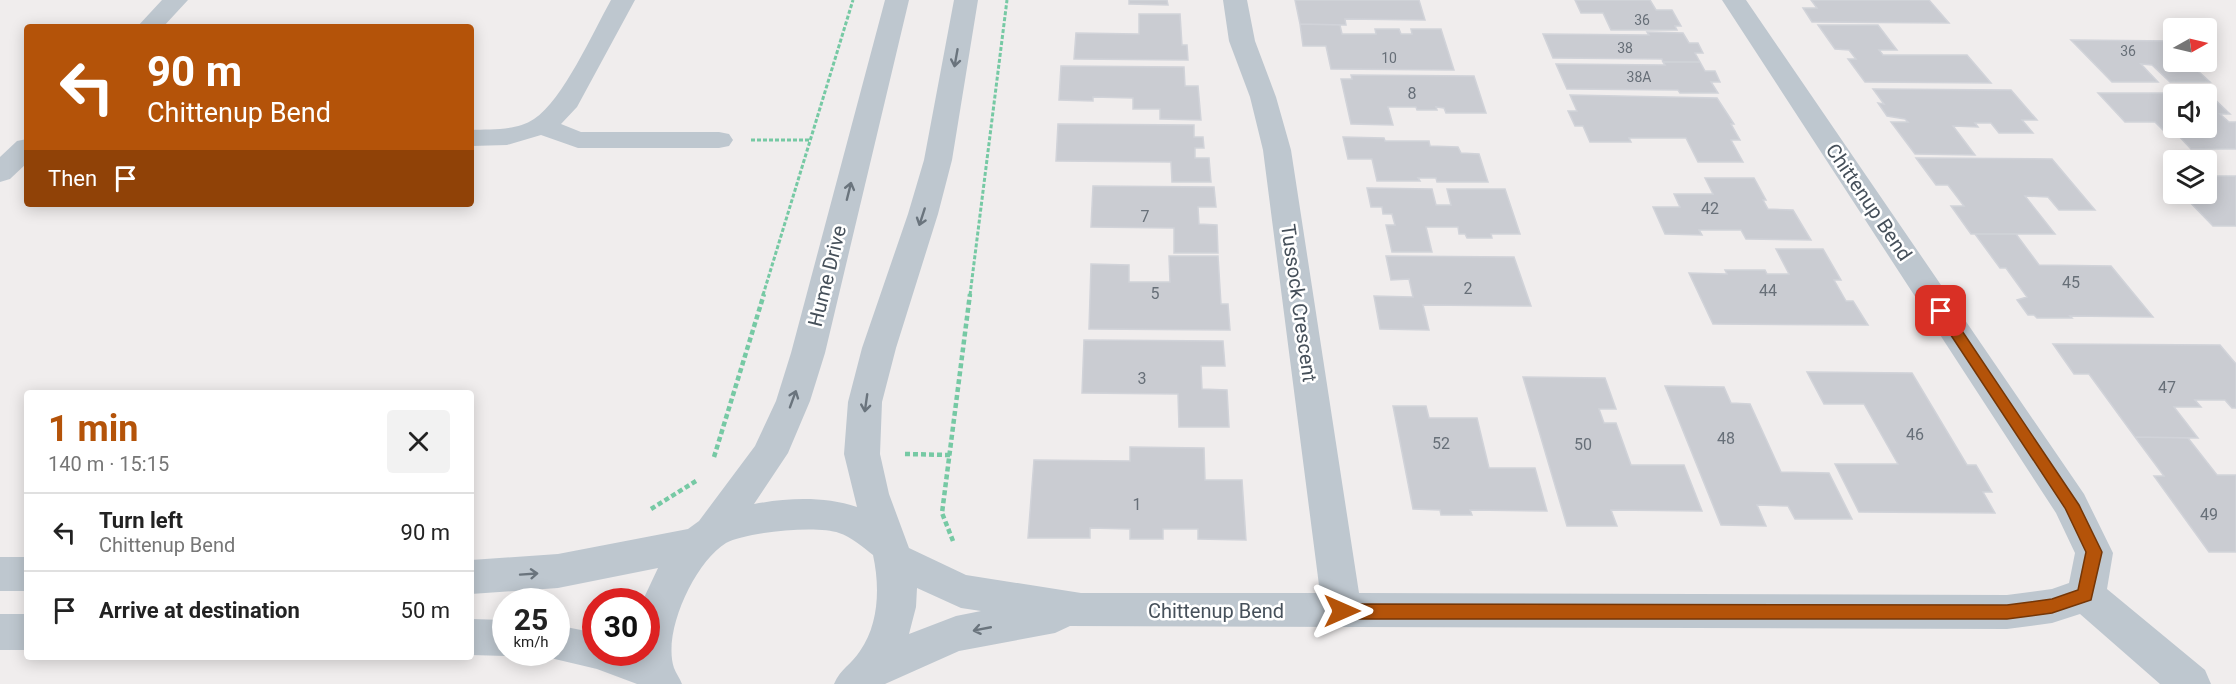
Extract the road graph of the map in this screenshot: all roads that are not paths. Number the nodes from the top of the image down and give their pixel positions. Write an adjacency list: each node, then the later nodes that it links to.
1 (176, 0): 7 (street)
2 (623, 0): 8 (street)
3 (897, 0): 13 (street, Hume Drive, one-way to 3)
4 (966, 0): 14 (street, one-way to 14)
5 (1235, 0): 20 (street, Tussock Crescent)
6 (1734, 0): 18 (street, Chittenup Bend)
7 (152, 24)
8 (542, 126): 9 (street); 10 (street)
9 (474, 138)
10 (719, 140)
11 (24, 150): 12 (street)
12 (0, 172)
13 (707, 538): 14 (street, Chittenup Bend); 17 (street, Chittenup Bend, one-way to 13); 27 (street, Hume Drive)
14 (891, 552): 19 (street, Chittenup Bend); 26 (street)
15 (0, 574): 16 (street)
16 (24, 574)
17 (474, 577)
18 (2086, 595): 20 (street, Chittenup Bend); 28 (street)
19 (1081, 610): 20 (street, Chittenup Bend); 26 (street, Chittenup Bend, one-way to 26)
20 (1342, 611)
21 (0, 632): 22 (street)
22 (24, 632)
23 (474, 637): 24 (street)
24 (492, 638)
25 (628, 666): 27 (street)
26 (863, 679)
27 (657, 680)
28 (2190, 684)

